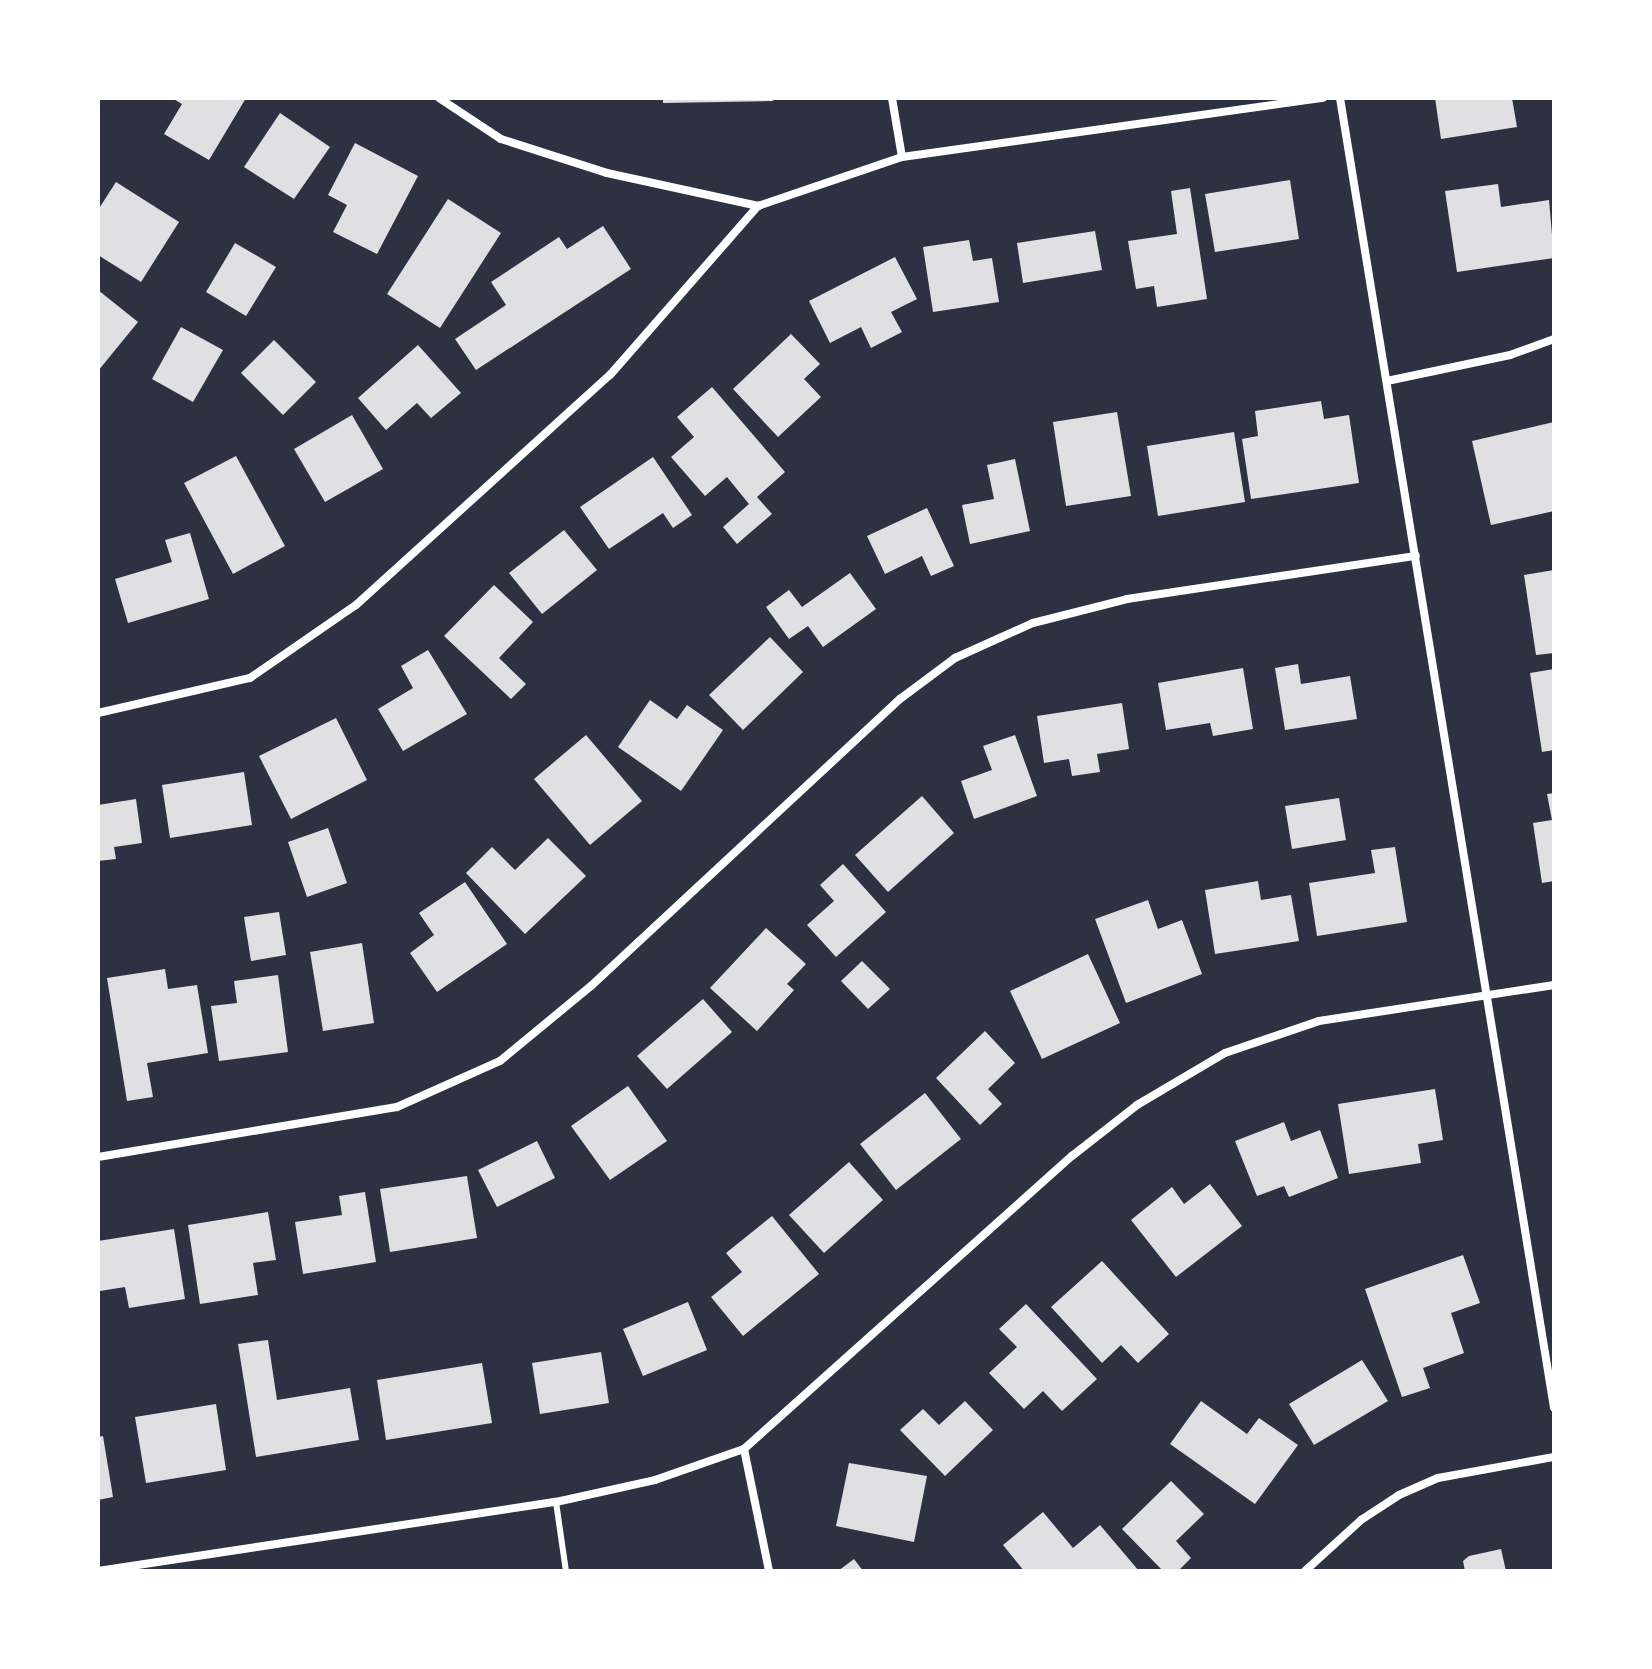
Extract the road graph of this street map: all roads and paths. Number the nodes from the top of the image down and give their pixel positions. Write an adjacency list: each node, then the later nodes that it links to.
1 (439, 98): 6 (street)
2 (892, 98): 5 (street)
3 (1323, 98): 5 (street)
4 (1340, 98): 8 (street)
5 (902, 157): 6 (street)
6 (758, 206): 10 (street)
7 (1554, 339): 8 (street)
8 (1387, 381): 9 (street)
9 (1416, 556): 12 (street); 13 (street)
10 (98, 713)
11 (1554, 985): 12 (street)
12 (1487, 996): 14 (street); 15 (street)
13 (98, 1157)
14 (1554, 1408)
15 (744, 1449): 17 (street); 20 (street)
16 (1554, 1457): 21 (street)
17 (556, 1502): 18 (street); 19 (lane)
18 (98, 1571)
19 (566, 1571)
20 (769, 1571)
21 (1305, 1571)

